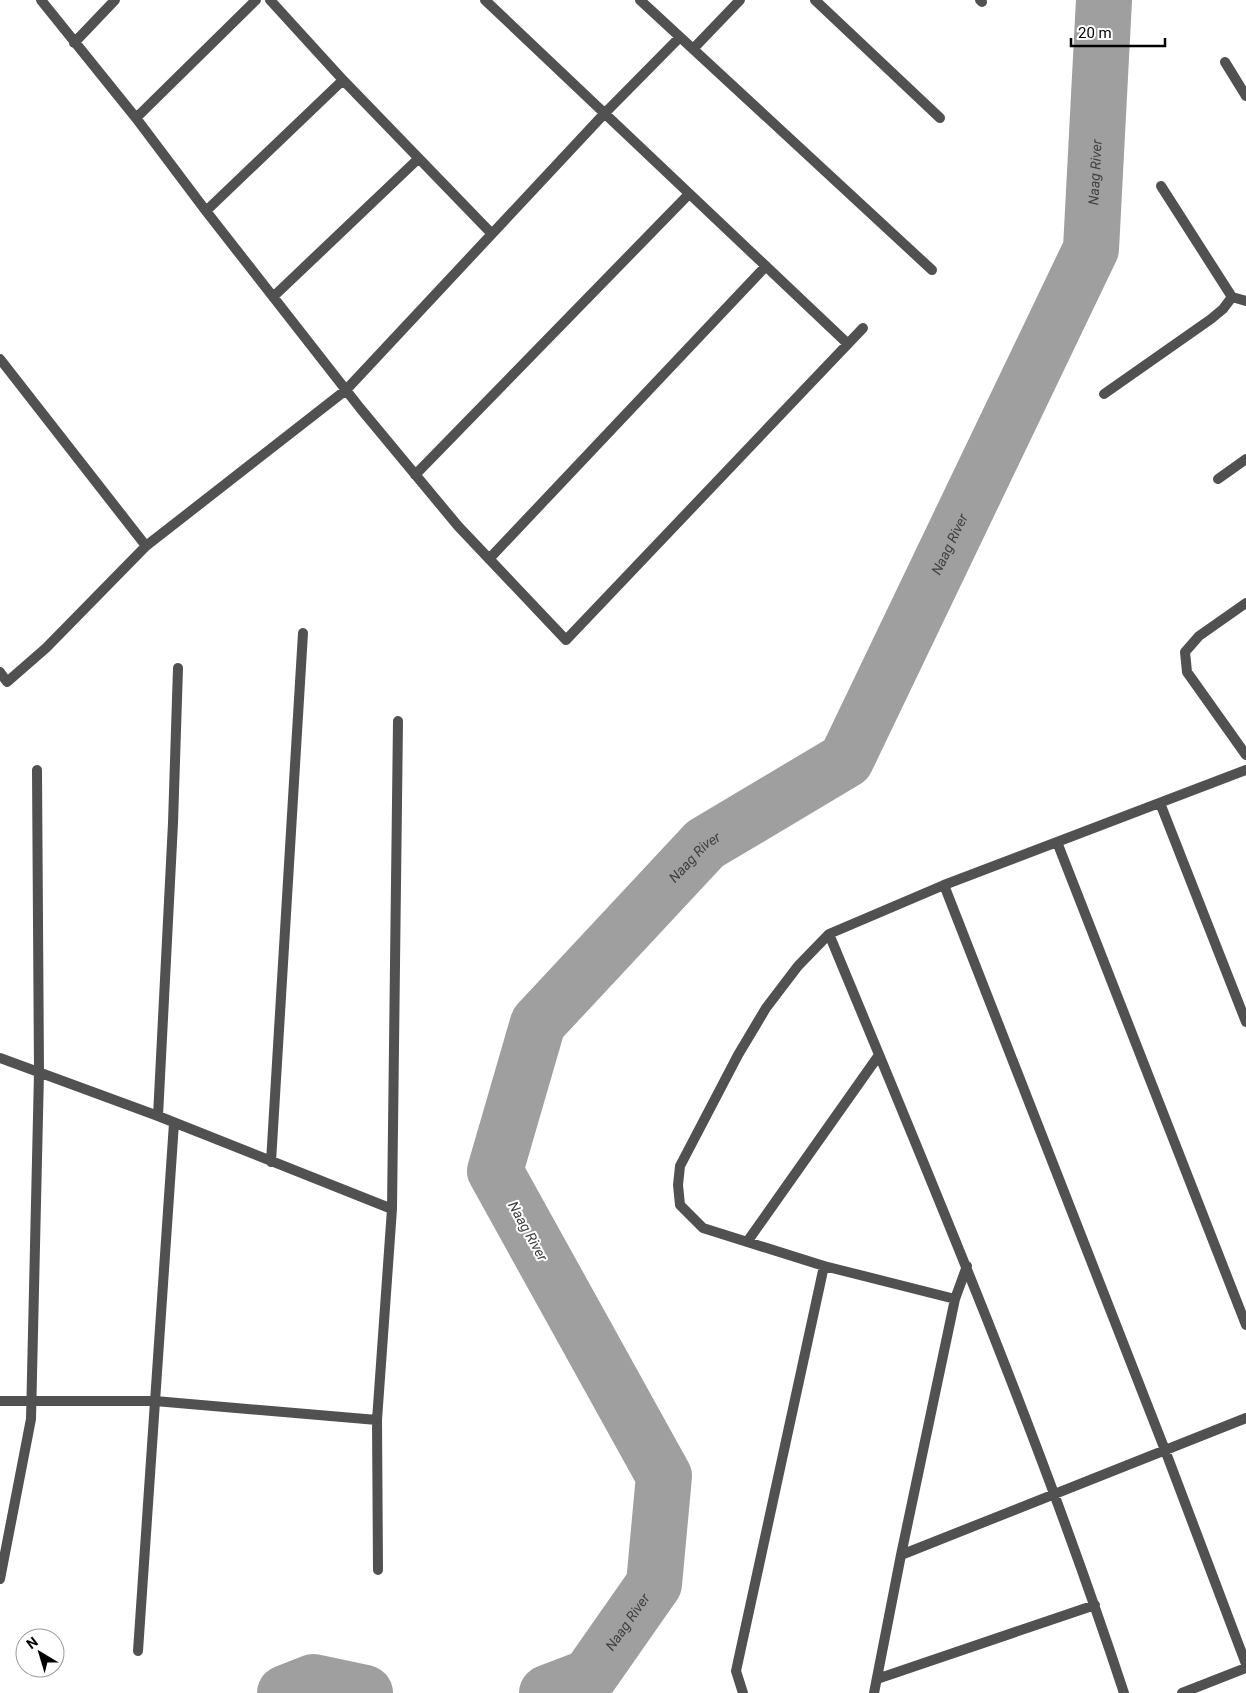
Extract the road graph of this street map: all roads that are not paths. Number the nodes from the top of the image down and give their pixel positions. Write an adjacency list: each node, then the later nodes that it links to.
1 (41, 0): 10 (street)
2 (115, 0): 10 (street)
3 (256, 0): 16 (street)
4 (270, 0): 13 (street)
5 (485, 0): 15 (street)
6 (640, 0): 9 (street)
7 (740, 0): 11 (street)
8 (815, 0): 17 (street)
9 (680, 37): 11 (street); 15 (street)
10 (74, 42): 16 (street)
11 (693, 49): 24 (street)
12 (1224, 62): 14 (street)
13 (343, 80): 18 (street); 21 (street)
14 (1246, 96)
15 (604, 114): 20 (street); 22 (street)
16 (136, 118): 21 (street)
17 (940, 118)
18 (418, 159): 22 (street); 25 (street)
19 (1161, 186): 26 (street)
20 (689, 194): 23 (street); 34 (street)
21 (206, 211): 25 (street)
22 (492, 234): 31 (street)
23 (766, 266): 29 (street); 37 (street)
24 (932, 270)
25 (273, 297): 31 (street)
26 (1232, 297): 27 (street); 32 (street)
27 (1246, 301)
28 (863, 328): 29 (street)
29 (848, 344): 37 (street)
30 (0, 359): 36 (street)
31 (346, 390): 34 (street); 36 (street)
32 (1104, 394)
33 (1246, 459): 35 (street)
34 (415, 475): 37 (street)
35 (1218, 479)
36 (146, 546): 41 (street)
37 (489, 559)
38 (1246, 603): 43 (street)
39 (303, 633): 56 (street)
40 (178, 668): 54 (street)
41 (0, 672)
42 (398, 721): 57 (street)
43 (1246, 755)
44 (37, 770): 53 (street)
45 (1246, 770): 46 (street)
46 (1160, 803): 47 (street); 50 (street)
47 (1057, 842): 48 (street); 62 (street)
48 (944, 885): 49 (street); 68 (street)
49 (829, 934): 51 (street); 58 (street)
50 (1246, 1022)
51 (879, 1055): 58 (street); 60 (street)
52 (0, 1058): 53 (street)
53 (39, 1073): 54 (street); 65 (street)
54 (158, 1116): 55 (street)
55 (174, 1123): 56 (street); 64 (street)
56 (271, 1162): 57 (street)
57 (392, 1210): 67 (street)
58 (747, 1242): 59 (street)
59 (824, 1266): 61 (street); 77 (street)
60 (967, 1266): 61 (street); 69 (street)
61 (955, 1299): 70 (street)
62 (1246, 1325)
63 (0, 1401): 65 (street)
64 (155, 1401): 65 (street); 67 (street); 74 (street)
65 (31, 1402): 72 (street)
66 (1246, 1418): 68 (street)
67 (378, 1420): 71 (street)
68 (1165, 1450): 69 (street); 75 (street)
69 (1053, 1494): 70 (street); 73 (street)
70 (901, 1555): 76 (street)
71 (378, 1570)
72 (0, 1579)
73 (1095, 1605): 76 (street); 79 (street)
74 (138, 1651)
75 (1246, 1666): 80 (street)
76 (877, 1679): 78 (street)
77 (743, 1693)
78 (874, 1693)
79 (1124, 1693)
80 (1182, 1693)

